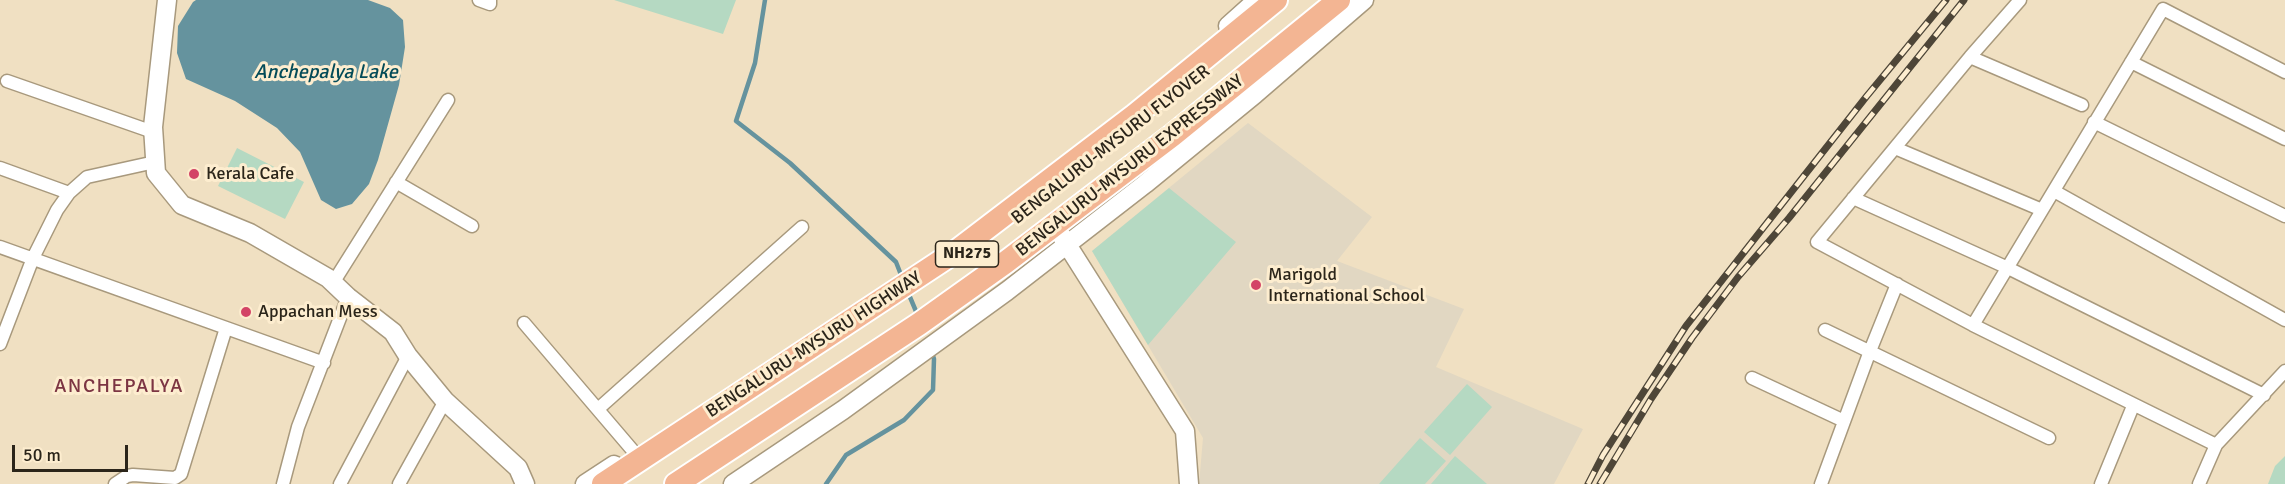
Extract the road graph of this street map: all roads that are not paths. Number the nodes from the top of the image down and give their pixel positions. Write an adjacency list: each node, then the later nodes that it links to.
1 (167, 0): 18 (street)
2 (479, 0): 3 (street)
3 (490, 0)
4 (1257, 0): 32 (street, NH275)
5 (1276, 0): 32 (highway, BENGALURU-MYSURU HIGHWAY / NH275)
6 (1294, 0): 66 (highway, BENGALURU-MYSURU FLYOVER / NH275)
7 (1339, 0): 67 (highway, BENGALURU-MYSURU EXPRESSWAY / NH275)
8 (1353, 0): 31 (highway, BENGALURU-MYSURU EXPRESSWAY / NH275)
9 (1364, 0): 31 (street, BENGALURU-MYSURU EXPRESSWAY / NH275)
10 (2020, 0): 11 (street)
11 (1970, 57): 16 (street); 20 (street)
12 (2131, 62): 13 (street); 17 (street); 19 (street)
13 (2285, 72)
14 (7, 81): 18 (street)
15 (448, 100): 23 (street)
16 (2082, 105)
17 (2094, 122): 24 (street); 28 (street)
18 (153, 132): 21 (street)
19 (2285, 139)
20 (1894, 148): 26 (street); 27 (street)
21 (155, 162): 25 (street); 36 (street)
22 (0, 168): 25 (street)
23 (396, 182): 29 (street); 36 (street)
24 (2054, 191): 27 (street); 39 (street)
25 (69, 193): 34 (street)
26 (1853, 198): 35 (street); 37 (street)
27 (2042, 210): 35 (street)
28 (2285, 216)
29 (472, 226)
30 (802, 227): 54 (street)
31 (1064, 239): 52 (highway, BENGALURU-MYSURU EXPRESSWAY / NH275); 70 (street)
32 (955, 246): 58 (highway, BENGALURU-MYSURU HIGHWAY / NH275)
33 (0, 247): 34 (street)
34 (33, 258): 42 (street); 44 (street)
35 (2008, 268): 41 (street); 50 (street)
36 (333, 283): 38 (street)
37 (1897, 284): 41 (street); 45 (street)
38 (348, 297): 46 (street); 47 (street)
39 (2285, 321)
40 (524, 323): 54 (street)
41 (1973, 325): 53 (street)
42 (226, 328): 47 (street); 59 (street)
43 (1825, 330): 45 (street)
44 (0, 344)
45 (1870, 351): 55 (street); 56 (street)
46 (408, 356): 51 (street); 61 (street)
47 (324, 363): 60 (street)
48 (2285, 371): 50 (street)
49 (1752, 378): 55 (street)
50 (2264, 394): 57 (street)
51 (445, 401): 62 (street); 63 (street)
52 (841, 401): 68 (highway, BENGALURU-MYSURU EXPRESSWAY / NH275); 69 (street, BENGALURU-MYSURU EXPRESSWAY / NH275)
53 (2133, 406): 57 (street); 72 (street)
54 (598, 409): 58 (street)
55 (1844, 421): 71 (street)
56 (2049, 438)
57 (2216, 445): 73 (street)
58 (637, 455): 64 (street, NH275); 65 (highway, BENGALURU-MYSURU HIGHWAY / NH275)
59 (115, 484)
60 (283, 484)
61 (340, 484)
62 (399, 484)
63 (525, 484)
64 (585, 484)
65 (603, 484)
66 (624, 484)
67 (676, 484)
68 (702, 484)
69 (733, 484)
70 (1189, 484)
71 (1821, 484)
72 (2101, 484)
73 (2199, 484)

